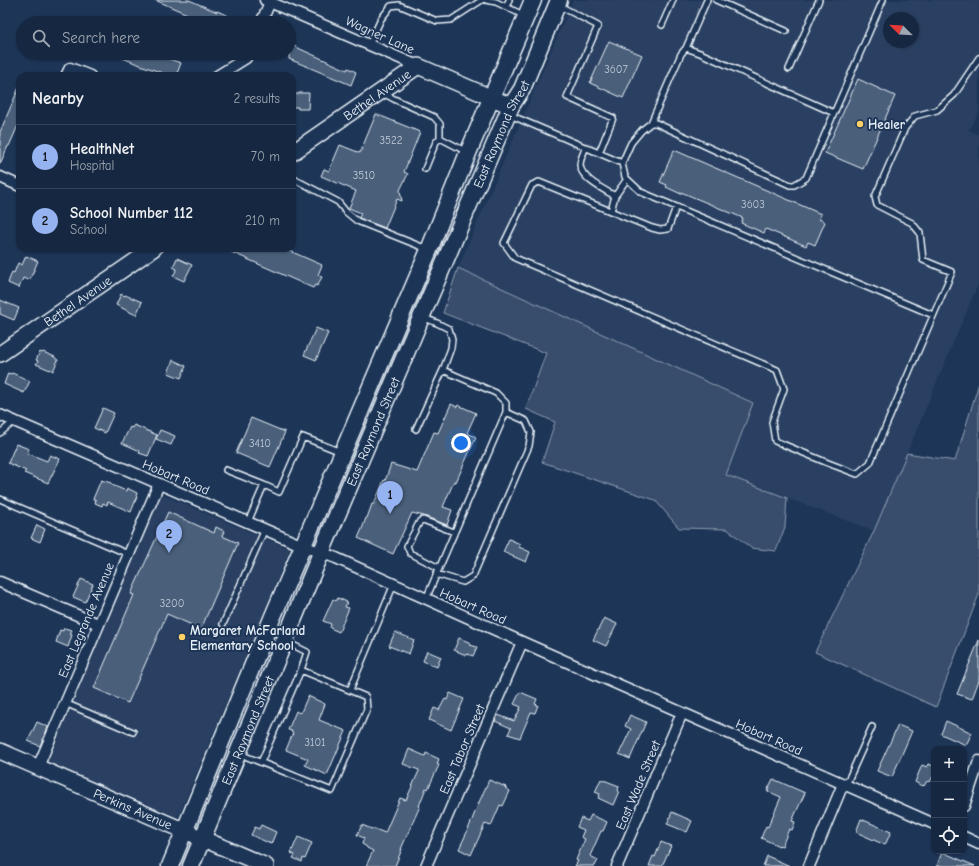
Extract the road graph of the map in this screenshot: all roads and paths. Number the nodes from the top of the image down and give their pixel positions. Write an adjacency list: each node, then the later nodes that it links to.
1 (482, 0): 17 (lane)
2 (486, 0): 12 (lane)
3 (509, 0): 12 (lane)
4 (533, 0): 14 (main road, East Raymond Street)
5 (673, 0): 15 (lane)
6 (707, 0): 18 (lane)
7 (716, 0): 16 (lane)
8 (819, 0): 22 (lane)
9 (883, 0): 27 (lane)
10 (268, 1): 13 (street); 17 (street, Wagner Lane)
11 (558, 2): 26 (main road, East Raymond Street); 33 (lane)
12 (506, 7): 14 (lane)
13 (263, 16)
14 (526, 16): 25 (main road, East Raymond Street)
15 (662, 25)
16 (786, 31)
17 (369, 45): 21 (street, Wagner Lane)
18 (686, 48): 27 (lane); 28 (lane)
19 (979, 58): 45 (lane)
20 (243, 60): 23 (street)
21 (418, 66): 24 (street, Bethel Avenue); 25 (street, Bethel Avenue)
22 (789, 69)
23 (223, 72)
24 (381, 92): 29 (lane); 31 (street, Bethel Avenue)
25 (491, 98): 26 (street, Bethel Avenue); 32 (main road, East Raymond Street)
26 (509, 110): 30 (lane); 46 (main road, East Raymond Street)
27 (834, 113): 28 (lane)
28 (651, 123): 34 (lane)
29 (440, 138): 32 (lane); 35 (lane)
30 (586, 147): 33 (lane); 40 (lane)
31 (296, 150)
32 (468, 153): 43 (main road, East Raymond Street)
33 (599, 153): 34 (lane)
34 (622, 163): 37 (lane)
35 (425, 169)
36 (0, 177): 39 (street)
37 (627, 179): 40 (lane); 41 (lane)
38 (296, 180): 43 (lane)
39 (16, 183)
40 (615, 196): 42 (lane)
41 (676, 207): 42 (lane); 45 (lane)
42 (611, 211): 45 (lane)
43 (429, 250): 54 (main road, East Raymond Street)
44 (148, 252): 47 (street, Bethel Avenue)
45 (933, 315)
46 (421, 317): 48 (lane); 63 (main road, East Raymond Street)
47 (0, 354)
48 (442, 370): 49 (lane); 52 (lane)
49 (506, 412): 61 (lane); 66 (lane)
50 (0, 415): 51 (street, Hobart Road)
51 (15, 421): 53 (lane); 56 (street, Hobart Road)
52 (416, 429)
53 (0, 433)
54 (343, 453): 57 (lane); 62 (main road, East Raymond Street)
55 (226, 470): 57 (lane)
56 (159, 484): 59 (street, Hobart Road); 64 (street, East Legrande Avenue)
57 (264, 485): 59 (lane)
58 (0, 498): 64 (lane)
59 (248, 522): 60 (street, Hobart Road)
60 (265, 529): 62 (street, Hobart Road); 71 (lane)
61 (454, 532): 65 (lane); 65 (lane)
62 (303, 546): 63 (street, Hobart Road); 88 (main road, East Raymond Street)
63 (321, 553): 68 (street, Hobart Road); 72 (main road, East Raymond Street)
64 (128, 554): 70 (street, East Legrande Avenue)
65 (439, 568): 66 (lane)
66 (436, 574): 69 (lane)
67 (0, 582): 70 (street)
68 (394, 584): 69 (street, Hobart Road); 75 (lane)
69 (426, 599): 73 (street, Hobart Road)
70 (98, 624): 76 (street, East Legrande Avenue)
71 (223, 624)
72 (284, 641): 74 (lane); 81 (main road, East Raymond Street)
73 (522, 642): 77 (street, Hobart Road); 95 (street, East Tabor Street)
74 (301, 670): 75 (lane); 83 (lane)
75 (350, 690): 83 (lane)
76 (65, 703): 79 (lane); 84 (street, East Legrande Avenue)
77 (682, 713): 85 (street, Hobart Road); 96 (street, East Wade Street)
78 (872, 726): 85 (lane)
79 (133, 732)
80 (0, 750): 84 (street, Perkins Avenue)
81 (238, 752): 83 (lane); 89 (main road, East Raymond Street)
82 (979, 761): 86 (street)
83 (261, 762)
84 (38, 767): 88 (street, Perkins Avenue)
85 (845, 785): 87 (street, Hobart Road); 97 (street)
86 (967, 797)
87 (931, 823)
88 (185, 831): 89 (street, Perkins Avenue); 92 (main road, East Raymond Street)
89 (202, 838): 93 (main road, East Raymond Street); 94 (street, Perkins Avenue)
90 (967, 838): 91 (street)
91 (979, 844)
92 (170, 866)
93 (191, 866)
94 (266, 866)
95 (426, 866)
96 (617, 866)
97 (809, 866)

